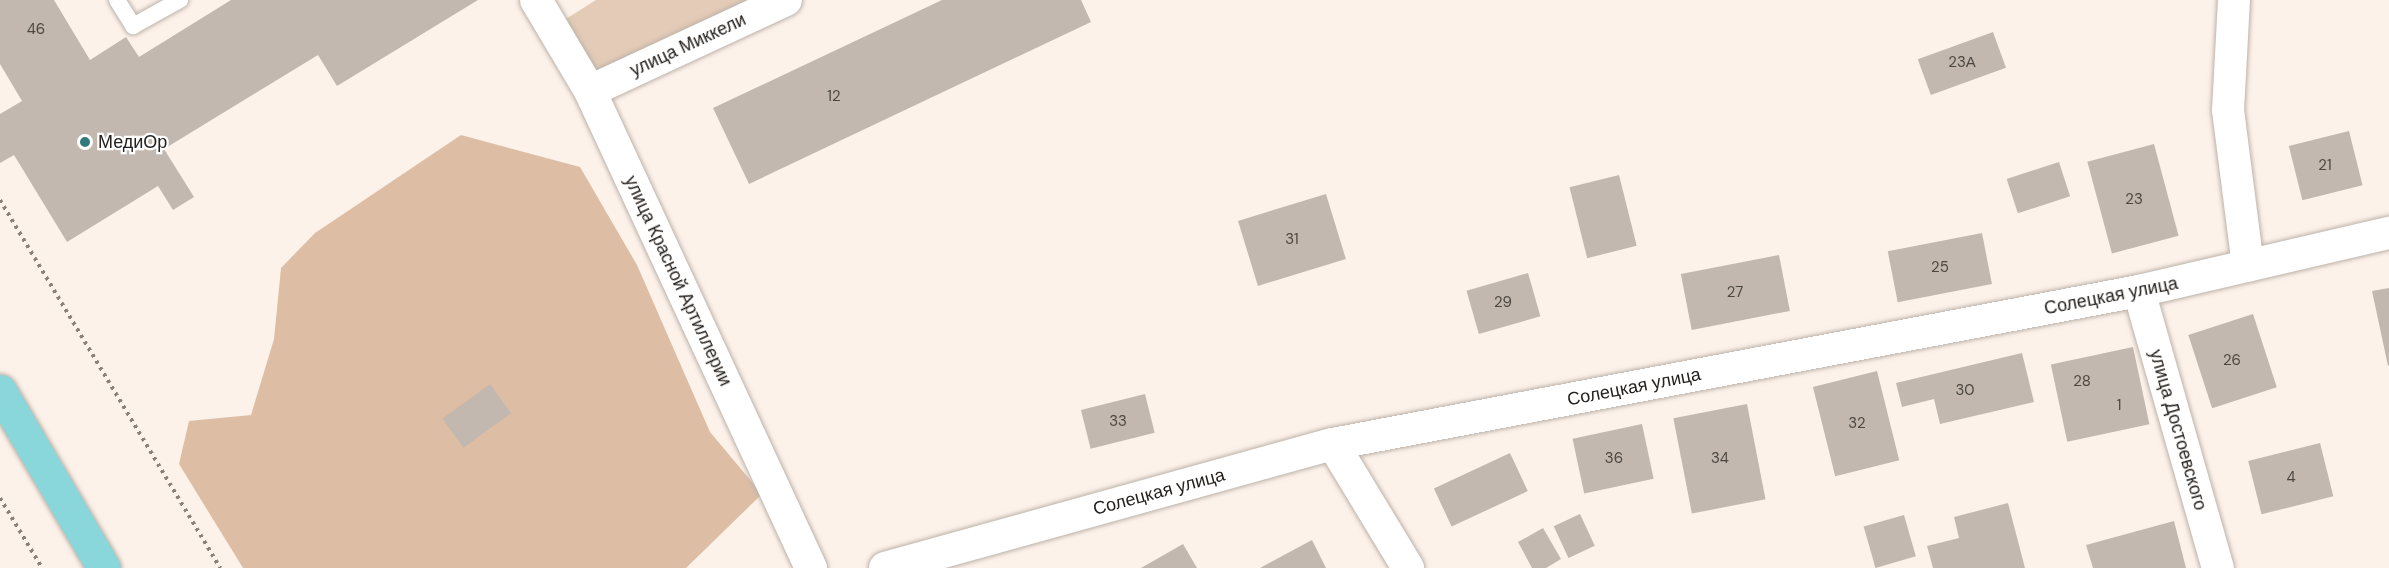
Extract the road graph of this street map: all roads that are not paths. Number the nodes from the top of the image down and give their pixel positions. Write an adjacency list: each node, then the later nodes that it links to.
1 (117, 0): 2 (lane)
2 (180, 0)
3 (536, 0): 6 (street, улица Красной Артиллерии)
4 (786, 0): 6 (street, улица Миккели)
5 (2234, 0): 8 (street)
6 (590, 91): 13 (street, улица Красной Артиллерии)
7 (2389, 233): 8 (street, Солецкая улица)
8 (2248, 266): 9 (street, Солецкая улица)
9 (2139, 291): 11 (street, Солецкая улица); 16 (street, улица Достоевского)
10 (0, 391): 12 (main road)
11 (1333, 444): 14 (street, Солецкая улица); 15 (street)
12 (104, 568)
13 (811, 568)
14 (885, 568)
15 (1408, 568)
16 (2218, 568)

